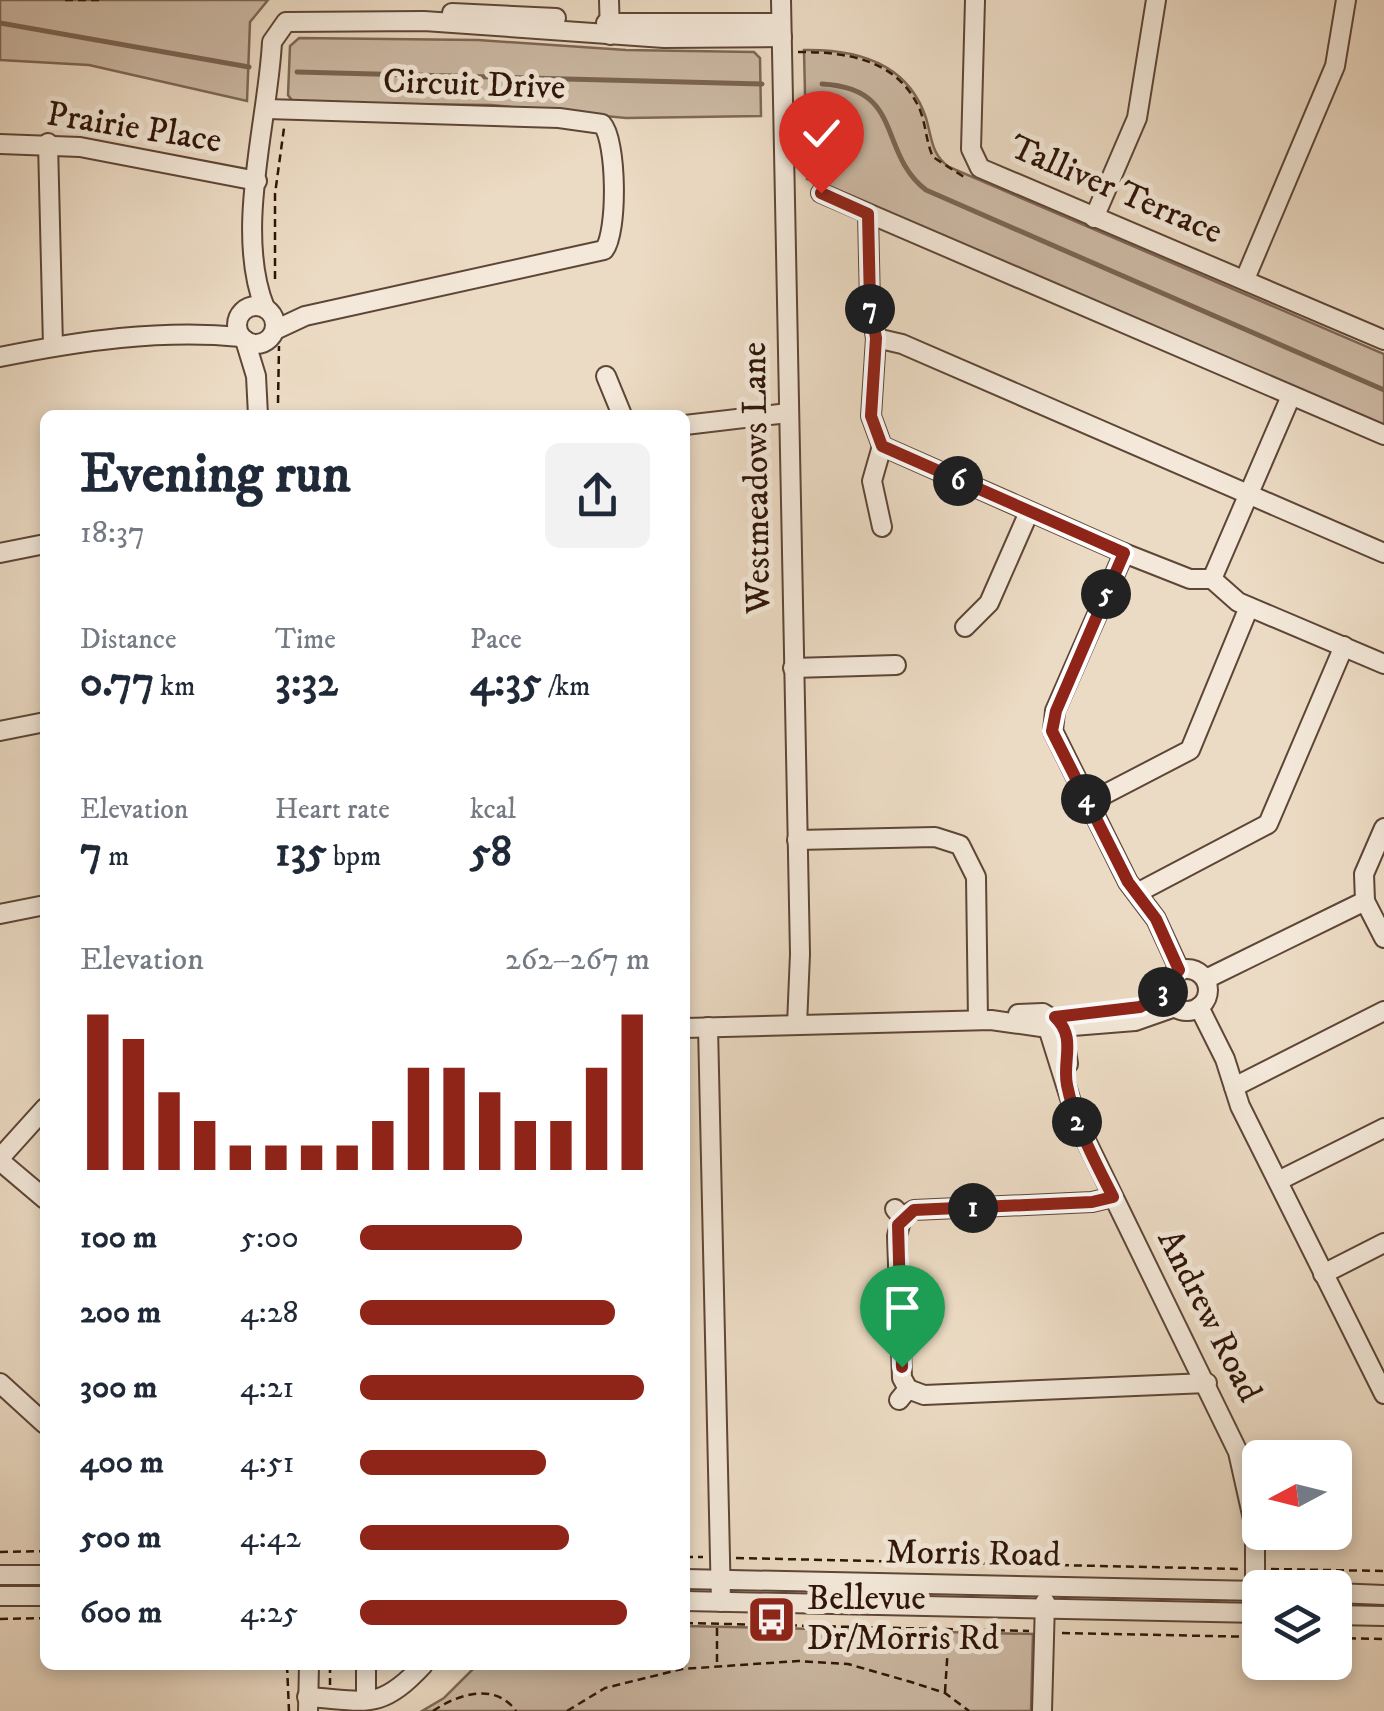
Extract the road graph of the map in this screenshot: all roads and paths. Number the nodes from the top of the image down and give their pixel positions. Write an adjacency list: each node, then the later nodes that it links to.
1 (65, 0): 2 (path)
2 (100, 0)
3 (424, 0): 9 (street)
4 (609, 0): 10 (street)
5 (781, 0): 11 (street, Westmeadows Lane)
6 (974, 0): 19 (street, Talliver Terrace)
7 (1156, 0): 19 (street)
8 (1346, 0): 21 (street)
9 (424, 21): 10 (street); 12 (street)
10 (609, 30): 11 (street)
11 (782, 38): 16 (path); 35 (street, Westmeadows Lane)
12 (266, 110): 15 (street); 23 (street, Circuit Drive)
13 (48, 143): 14 (street, Prairie Place); 15 (street, Prairie Place); 28 (street)
14 (0, 144)
15 (257, 181): 20 (street)
16 (978, 184)
17 (821, 193): 18 (street)
18 (868, 214): 26 (street); 32 (street)
19 (1094, 218): 21 (street, Talliver Terrace)
20 (255, 274): 22 (street); 23 (street)
21 (1245, 279): 27 (street, Talliver Terrace)
22 (242, 313): 23 (street); 24 (street); 25 (street)
23 (270, 323): 25 (street); 30 (street)
24 (200, 333): 25 (street); 28 (street)
25 (243, 338): 30 (street)
26 (876, 338): 38 (street); 39 (street)
27 (1384, 340)
28 (53, 346): 29 (street)
29 (0, 357)
30 (256, 376): 33 (street)
31 (606, 376): 34 (street)
32 (1292, 396): 37 (street); 39 (street)
33 (258, 410)
34 (620, 410)
35 (788, 414): 36 (street); 52 (street, Westmeadows Lane)
36 (690, 424)
37 (1384, 435)
38 (882, 446): 40 (street); 41 (street)
39 (1250, 497): 45 (street); 46 (street)
40 (1029, 512): 44 (street); 48 (street)
41 (882, 527)
42 (40, 545): 43 (street)
43 (0, 553)
44 (1124, 553): 46 (street); 55 (street)
45 (1384, 553)
46 (1212, 579): 47 (street)
47 (1249, 607): 49 (street); 55 (street)
48 (966, 627)
49 (1344, 646): 50 (street); 58 (street)
50 (1384, 664)
51 (896, 666): 52 (street)
52 (793, 668): 57 (street, Westmeadows Lane)
53 (40, 723): 54 (street)
54 (0, 731)
55 (1088, 803): 58 (street)
56 (1384, 828): 59 (street)
57 (797, 840): 70 (street); 72 (street, Westmeadows Lane)
58 (1136, 893): 63 (street)
59 (1365, 900): 62 (street); 64 (street)
60 (40, 906): 61 (street)
61 (0, 914)
62 (1384, 938)
63 (1179, 970): 64 (street); 65 (street)
64 (1206, 980): 67 (street)
65 (1166, 988): 66 (street); 69 (street)
66 (1174, 1007): 67 (street); 69 (street)
67 (1200, 1007): 75 (street)
68 (1384, 1011): 75 (street)
69 (1132, 1016): 71 (street)
70 (978, 1020): 71 (street); 72 (street)
71 (1055, 1023): 81 (street, Andrew Road)
72 (804, 1025): 73 (street)
73 (708, 1027): 74 (street); 92 (street)
74 (690, 1028)
75 (1234, 1087): 79 (street)
76 (40, 1114): 78 (street)
77 (1384, 1128): 79 (street)
78 (0, 1160): 80 (street)
79 (1278, 1181): 83 (street)
80 (40, 1195)
81 (1113, 1197): 85 (street, Andrew Road); 85 (street)
82 (1384, 1243): 83 (street)
83 (1323, 1274): 84 (street)
84 (1377, 1362): 87 (street)
85 (1207, 1382): 93 (street, Andrew Road)
86 (0, 1384): 88 (street)
87 (1384, 1394)
88 (40, 1420)
89 (40, 1551): 90 (path)
90 (0, 1552)
91 (690, 1557): 92 (path)
92 (721, 1558): 93 (path); 99 (street)
93 (1254, 1570)
94 (1352, 1572): 95 (path)
95 (1384, 1572)
96 (40, 1574): 97 (street)
97 (0, 1575)
98 (690, 1579): 99 (street, Morris Road)
99 (721, 1579): 100 (street, Morris Road); 107 (street)
100 (1046, 1588): 101 (street, Morris Road); 108 (street)
101 (1242, 1591)
102 (1352, 1594): 103 (street)
103 (1384, 1595)
104 (0, 1596): 105 (street)
105 (40, 1596)
106 (690, 1601): 107 (street, Morris Road)
107 (721, 1602): 108 (street, Morris Road); 115 (path)
108 (1045, 1609): 109 (street, Morris Road); 117 (street)
109 (1242, 1613)
110 (1352, 1615): 111 (street)
111 (1384, 1616)
112 (40, 1618): 113 (path)
113 (0, 1619)
114 (690, 1623): 115 (path)
115 (717, 1624): 116 (path); 121 (path)
116 (949, 1630): 117 (path); 128 (path)
117 (1044, 1632): 118 (path); 136 (street)
118 (1242, 1636)
119 (1352, 1638): 120 (path)
120 (1384, 1639)
121 (717, 1663): 122 (path); 128 (path)
122 (690, 1669)
123 (288, 1670): 131 (path)
124 (309, 1670): 130 (street)
125 (366, 1670): 129 (street)
126 (418, 1670): 129 (street)
127 (686, 1670): 134 (path)
128 (945, 1693): 135 (path)
129 (366, 1700): 130 (street)
130 (308, 1704)
131 (290, 1711)
132 (432, 1711): 133 (path)
133 (516, 1711)
134 (567, 1711)
135 (969, 1711)
136 (1042, 1711)

